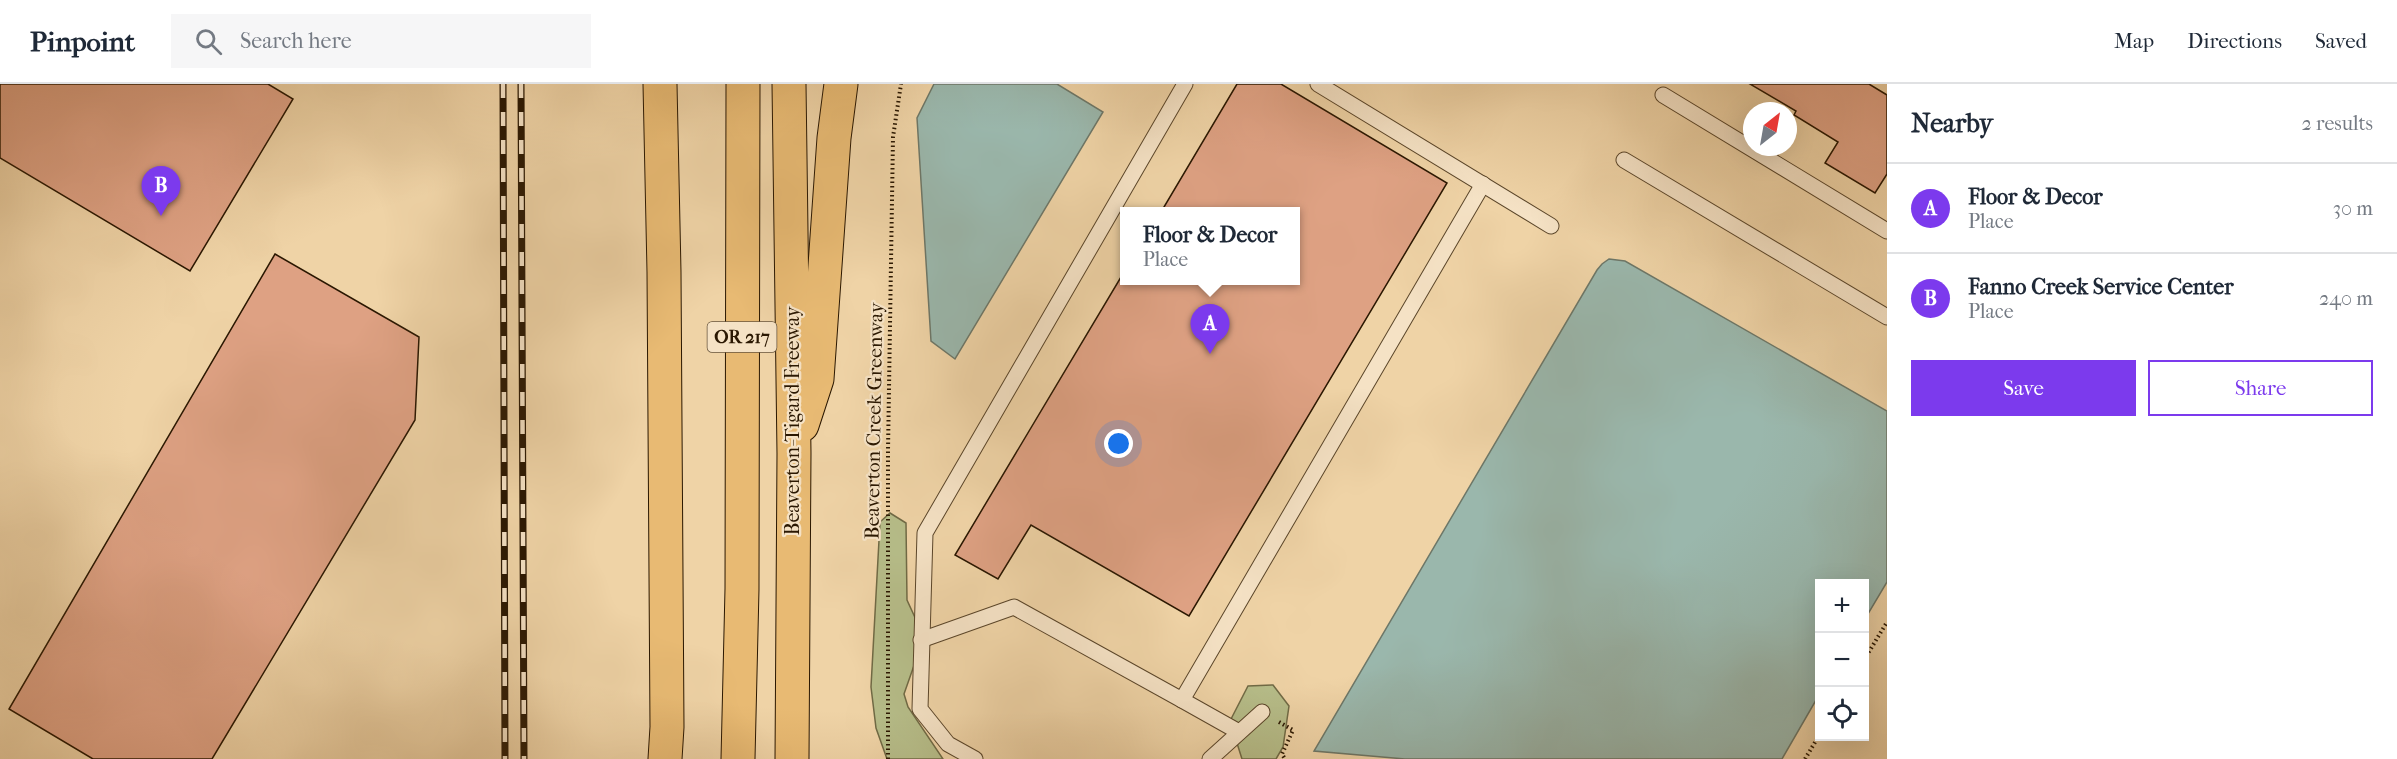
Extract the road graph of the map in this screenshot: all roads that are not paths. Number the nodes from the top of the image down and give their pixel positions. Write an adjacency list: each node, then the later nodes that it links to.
1 (660, 84): 18 (highway)
2 (743, 84): 19 (highway, OR 217)
3 (789, 84): 13 (highway, Beaverton-Tigard Freeway / OR 217)
4 (841, 84): 13 (highway)
5 (1185, 84): 14 (lane)
6 (1318, 84): 9 (lane)
7 (1663, 95): 11 (lane)
8 (1624, 160): 12 (lane)
9 (1483, 184): 10 (lane); 15 (lane)
10 (1551, 226)
11 (1887, 231)
12 (1887, 317)
13 (794, 453): 20 (highway, Beaverton-Tigard Freeway / OR 217)
14 (921, 639): 15 (lane); 21 (lane)
15 (1182, 700): 17 (lane)
16 (1262, 712): 17 (lane)
17 (1239, 732): 22 (lane)
18 (665, 759)
19 (738, 759)
20 (792, 759)
21 (975, 759)
22 (1210, 759)

